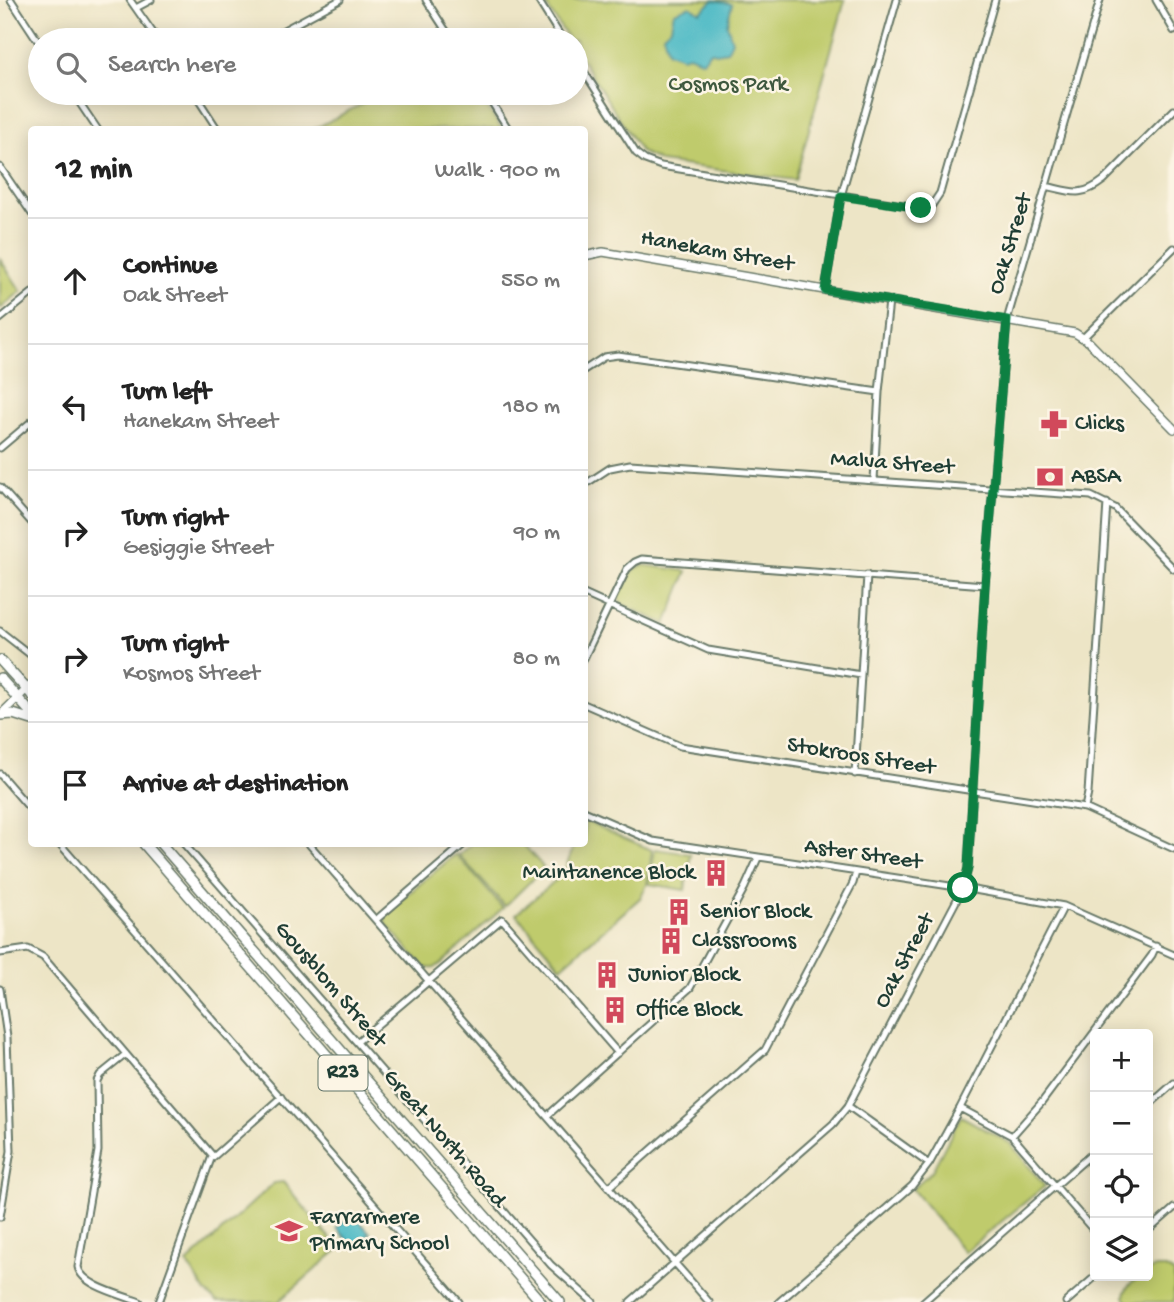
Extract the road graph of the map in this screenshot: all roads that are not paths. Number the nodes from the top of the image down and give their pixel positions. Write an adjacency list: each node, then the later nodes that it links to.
1 (11, 0): 12 (street)
2 (130, 0): 11 (street)
3 (151, 0): 11 (street)
4 (340, 0): 14 (street)
5 (426, 0): 15 (street)
6 (538, 0): 16 (street)
7 (897, 0): 28 (street)
8 (995, 0): 28 (street)
9 (1100, 0): 27 (street, Oak Street)
10 (1156, 0): 17 (street)
11 (136, 8): 13 (street)
12 (29, 28)
13 (150, 28)
14 (288, 28)
15 (444, 28)
16 (556, 28)
17 (1174, 31)
18 (588, 78): 28 (street)
19 (82, 105): 23 (street)
20 (202, 105): 24 (street)
21 (493, 105): 25 (street)
22 (1174, 110): 27 (street)
23 (95, 126)
24 (215, 126)
25 (507, 126)
26 (0, 167): 29 (street)
27 (1046, 186): 36 (street, Oak Street)
28 (841, 196): 32 (street)
29 (28, 208)
30 (1174, 248): 37 (street)
31 (588, 252): 32 (street, Hanekam Street)
32 (825, 290): 34 (street, Hanekam Street)
33 (28, 296): 35 (street)
34 (888, 301): 36 (street, Hanekam Street); 39 (street)
35 (0, 320)
36 (1007, 320): 37 (street, Hanekam Street); 46 (street, Oak Street)
37 (1084, 337): 41 (street)
38 (588, 367): 39 (street)
39 (879, 392): 43 (street)
40 (28, 424): 42 (street)
41 (1174, 429)
42 (0, 448)
43 (874, 480): 44 (street, Malva Street); 46 (street, Malva Street)
44 (588, 482)
45 (0, 487): 48 (street)
46 (992, 489): 47 (street, Malva Street); 51 (street, Oak Street)
47 (1107, 503): 49 (street, Malva Street); 71 (street)
48 (28, 518)
49 (1174, 569)
50 (867, 575): 51 (street); 53 (street); 58 (street)
51 (985, 585): 69 (street, Oak Street)
52 (588, 596): 53 (street)
53 (608, 606): 55 (street); 58 (street)
54 (0, 631): 56 (street)
55 (588, 649)
56 (28, 653)
57 (0, 660): 60 (main road)
58 (861, 675): 68 (street)
59 (0, 678): 62 (main road)
60 (28, 688)
61 (28, 691): 62 (street)
62 (17, 698): 64 (main road); 65 (street)
63 (588, 706): 68 (street, Stokroos Street)
64 (28, 710)
65 (0, 715): 66 (main road)
66 (28, 719)
67 (0, 774): 70 (street)
68 (855, 774): 69 (street, Stokroos Street)
69 (973, 792): 71 (street, Stokroos Street); 82 (street, Oak Street)
70 (28, 806)
71 (1085, 808): 79 (street, Stokroos Street)
72 (588, 813): 80 (street, Aster Street)
73 (63, 847): 96 (street)
74 (147, 847): 86 (main road, Great North Road / R23)
75 (165, 847): 85 (main road, Great North Road / R23)
76 (187, 847): 92 (street, Gousblom Street)
77 (313, 847): 84 (street)
78 (461, 847): 84 (street)
79 (1174, 849)
80 (758, 858): 81 (street, Aster Street); 93 (street)
81 (856, 872): 82 (street, Aster Street); 106 (street)
82 (963, 888): 83 (street, Aster Street); 98 (street, Oak Street)
83 (1064, 906): 87 (street, Aster Street); 99 (street)
84 (377, 919): 90 (street)
85 (237, 930): 86 (main road); 117 (main road, Great North Road / R23)
86 (227, 939): 116 (main road, Great North Road / R23)
87 (1156, 946): 89 (street, Aster Street); 101 (street)
88 (0, 953): 94 (street)
89 (1174, 955)
90 (429, 982): 92 (street); 93 (street); 100 (street)
91 (0, 989): 108 (street)
92 (357, 1042): 118 (street, Gousblom Street)
93 (618, 1053): 100 (street)
94 (125, 1054): 103 (street); 113 (street)
95 (1174, 1083): 97 (street)
96 (281, 1097): 103 (street); 115 (street)
97 (1153, 1102)
98 (848, 1106): 104 (street); 111 (street, Oak Street)
99 (960, 1108): 101 (street); 104 (street)
100 (547, 1116): 106 (street)
101 (1012, 1136): 105 (street)
102 (1091, 1155): 105 (street)
103 (213, 1156): 114 (street)
104 (929, 1164): 121 (street)
105 (1055, 1186): 109 (street); 122 (street)
106 (609, 1187): 111 (street)
107 (1174, 1208): 110 (street)
108 (0, 1217)
109 (1090, 1226)
110 (1153, 1227)
111 (674, 1262): 119 (street, Oak Street); 120 (street)
112 (1090, 1281): 123 (street)
113 (140, 1302)
114 (159, 1302)
115 (458, 1302)
116 (541, 1302)
117 (560, 1302)
118 (593, 1302)
119 (630, 1302)
120 (709, 1302)
121 (779, 1302)
122 (923, 1302)
123 (1066, 1302)

